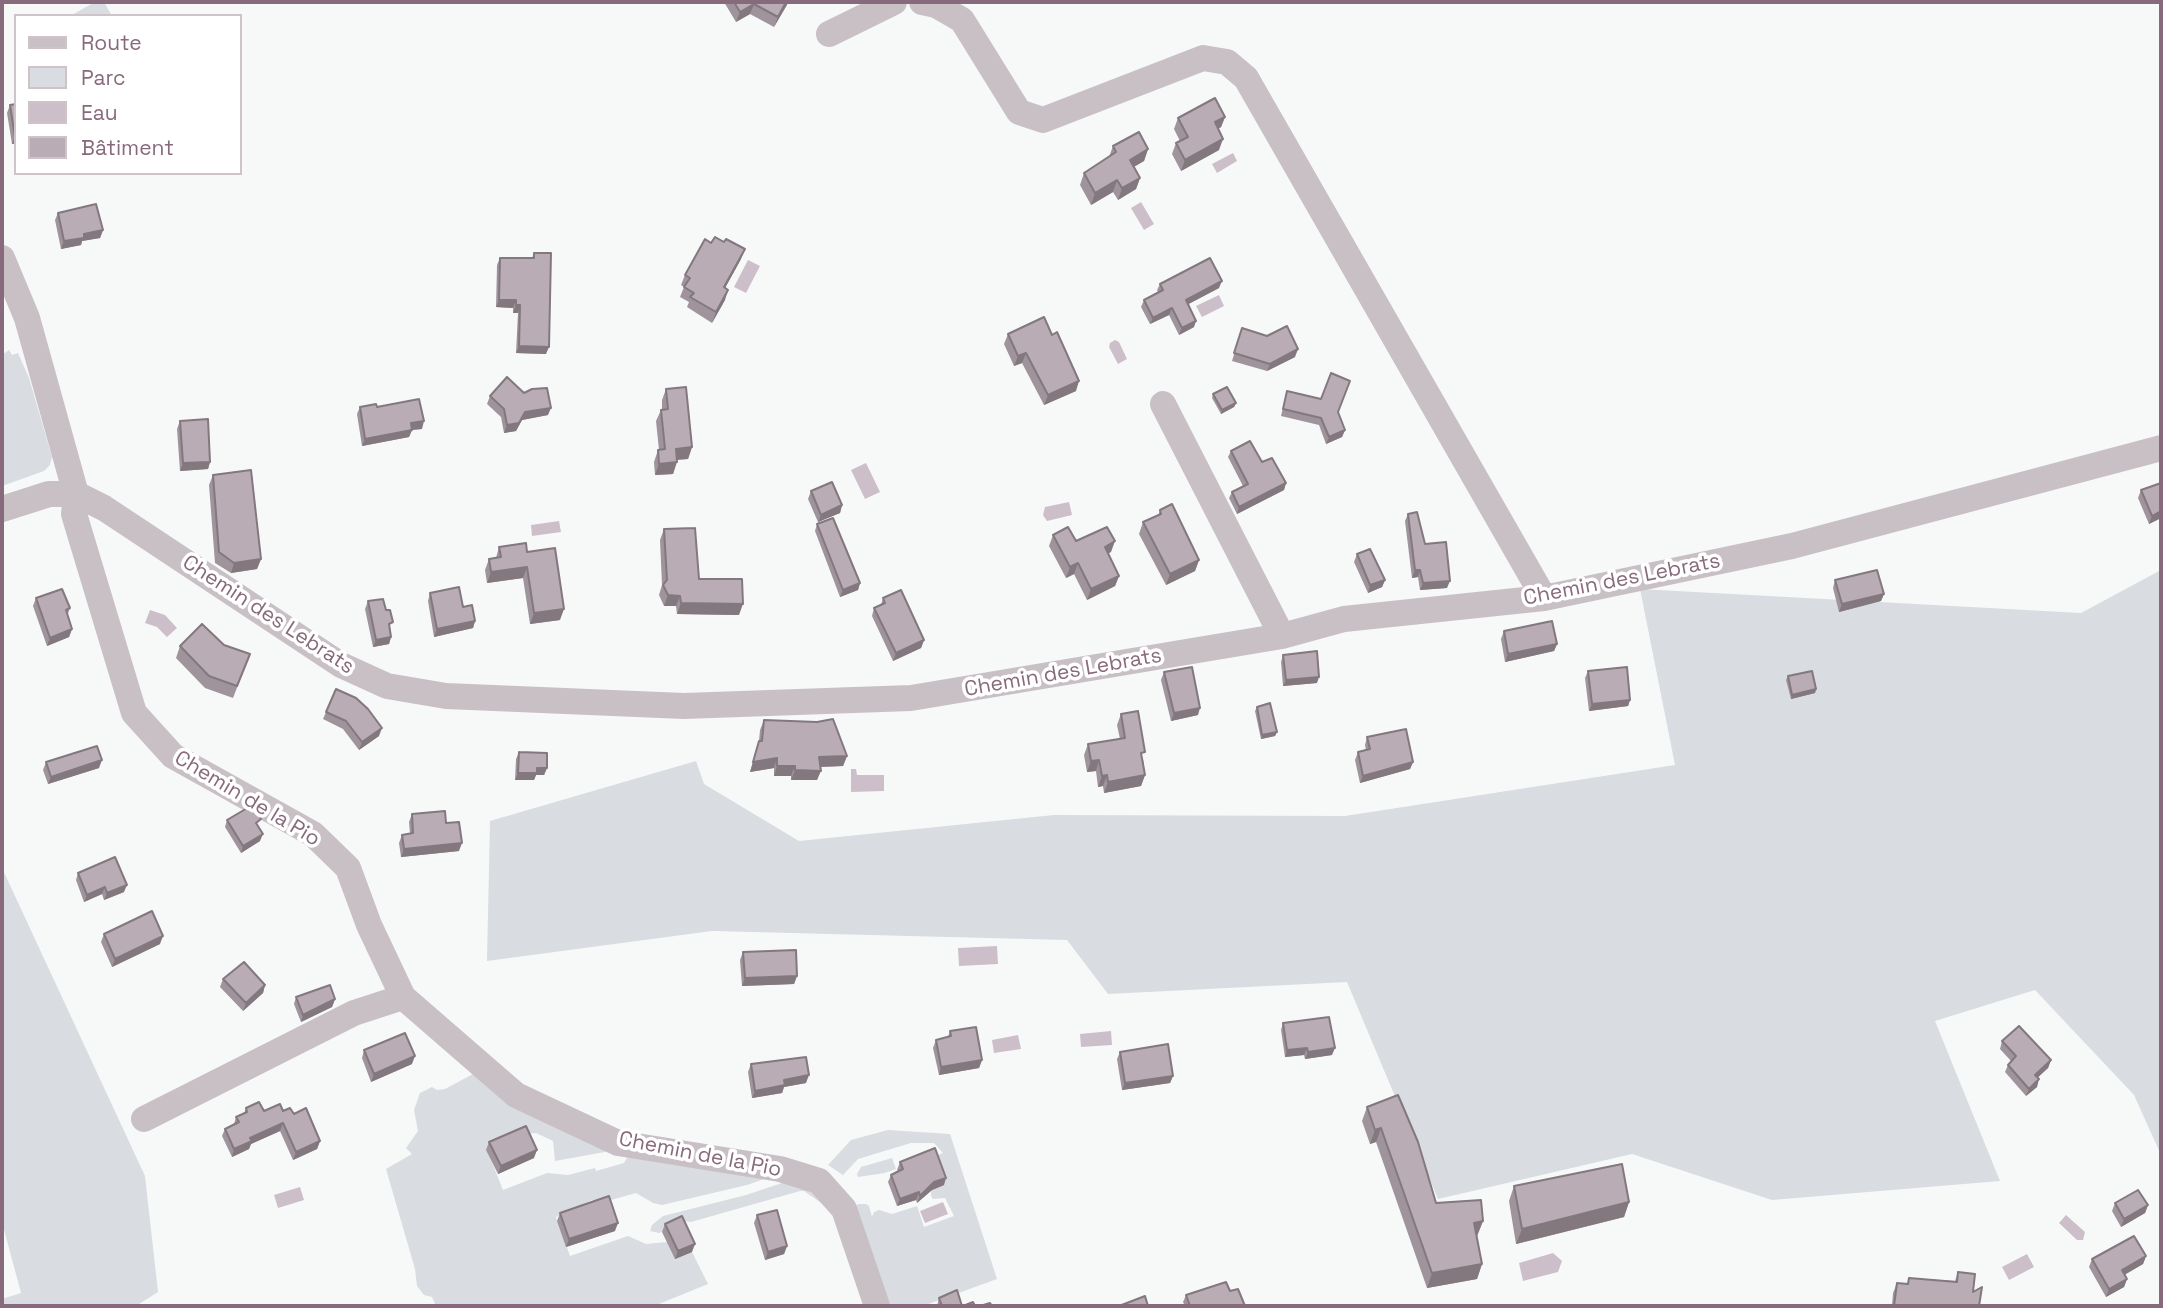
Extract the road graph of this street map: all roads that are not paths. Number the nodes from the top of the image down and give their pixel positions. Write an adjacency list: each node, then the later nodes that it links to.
1 (894, 2): 3 (street)
2 (922, 2): 9 (street)
3 (829, 34)
4 (2, 258): 7 (street, Chemin de la Pio)
5 (1163, 404): 10 (street)
6 (2161, 448): 9 (street, Chemin des Lebrats)
7 (76, 494): 8 (street); 10 (street, Chemin des Lebrats); 11 (street, Chemin de la Pio)
8 (2, 509)
9 (1544, 598): 10 (street, Chemin des Lebrats)
10 (1282, 636)
11 (403, 997): 12 (street); 13 (street, Chemin de la Pio)
12 (144, 1119)
13 (877, 1306)

